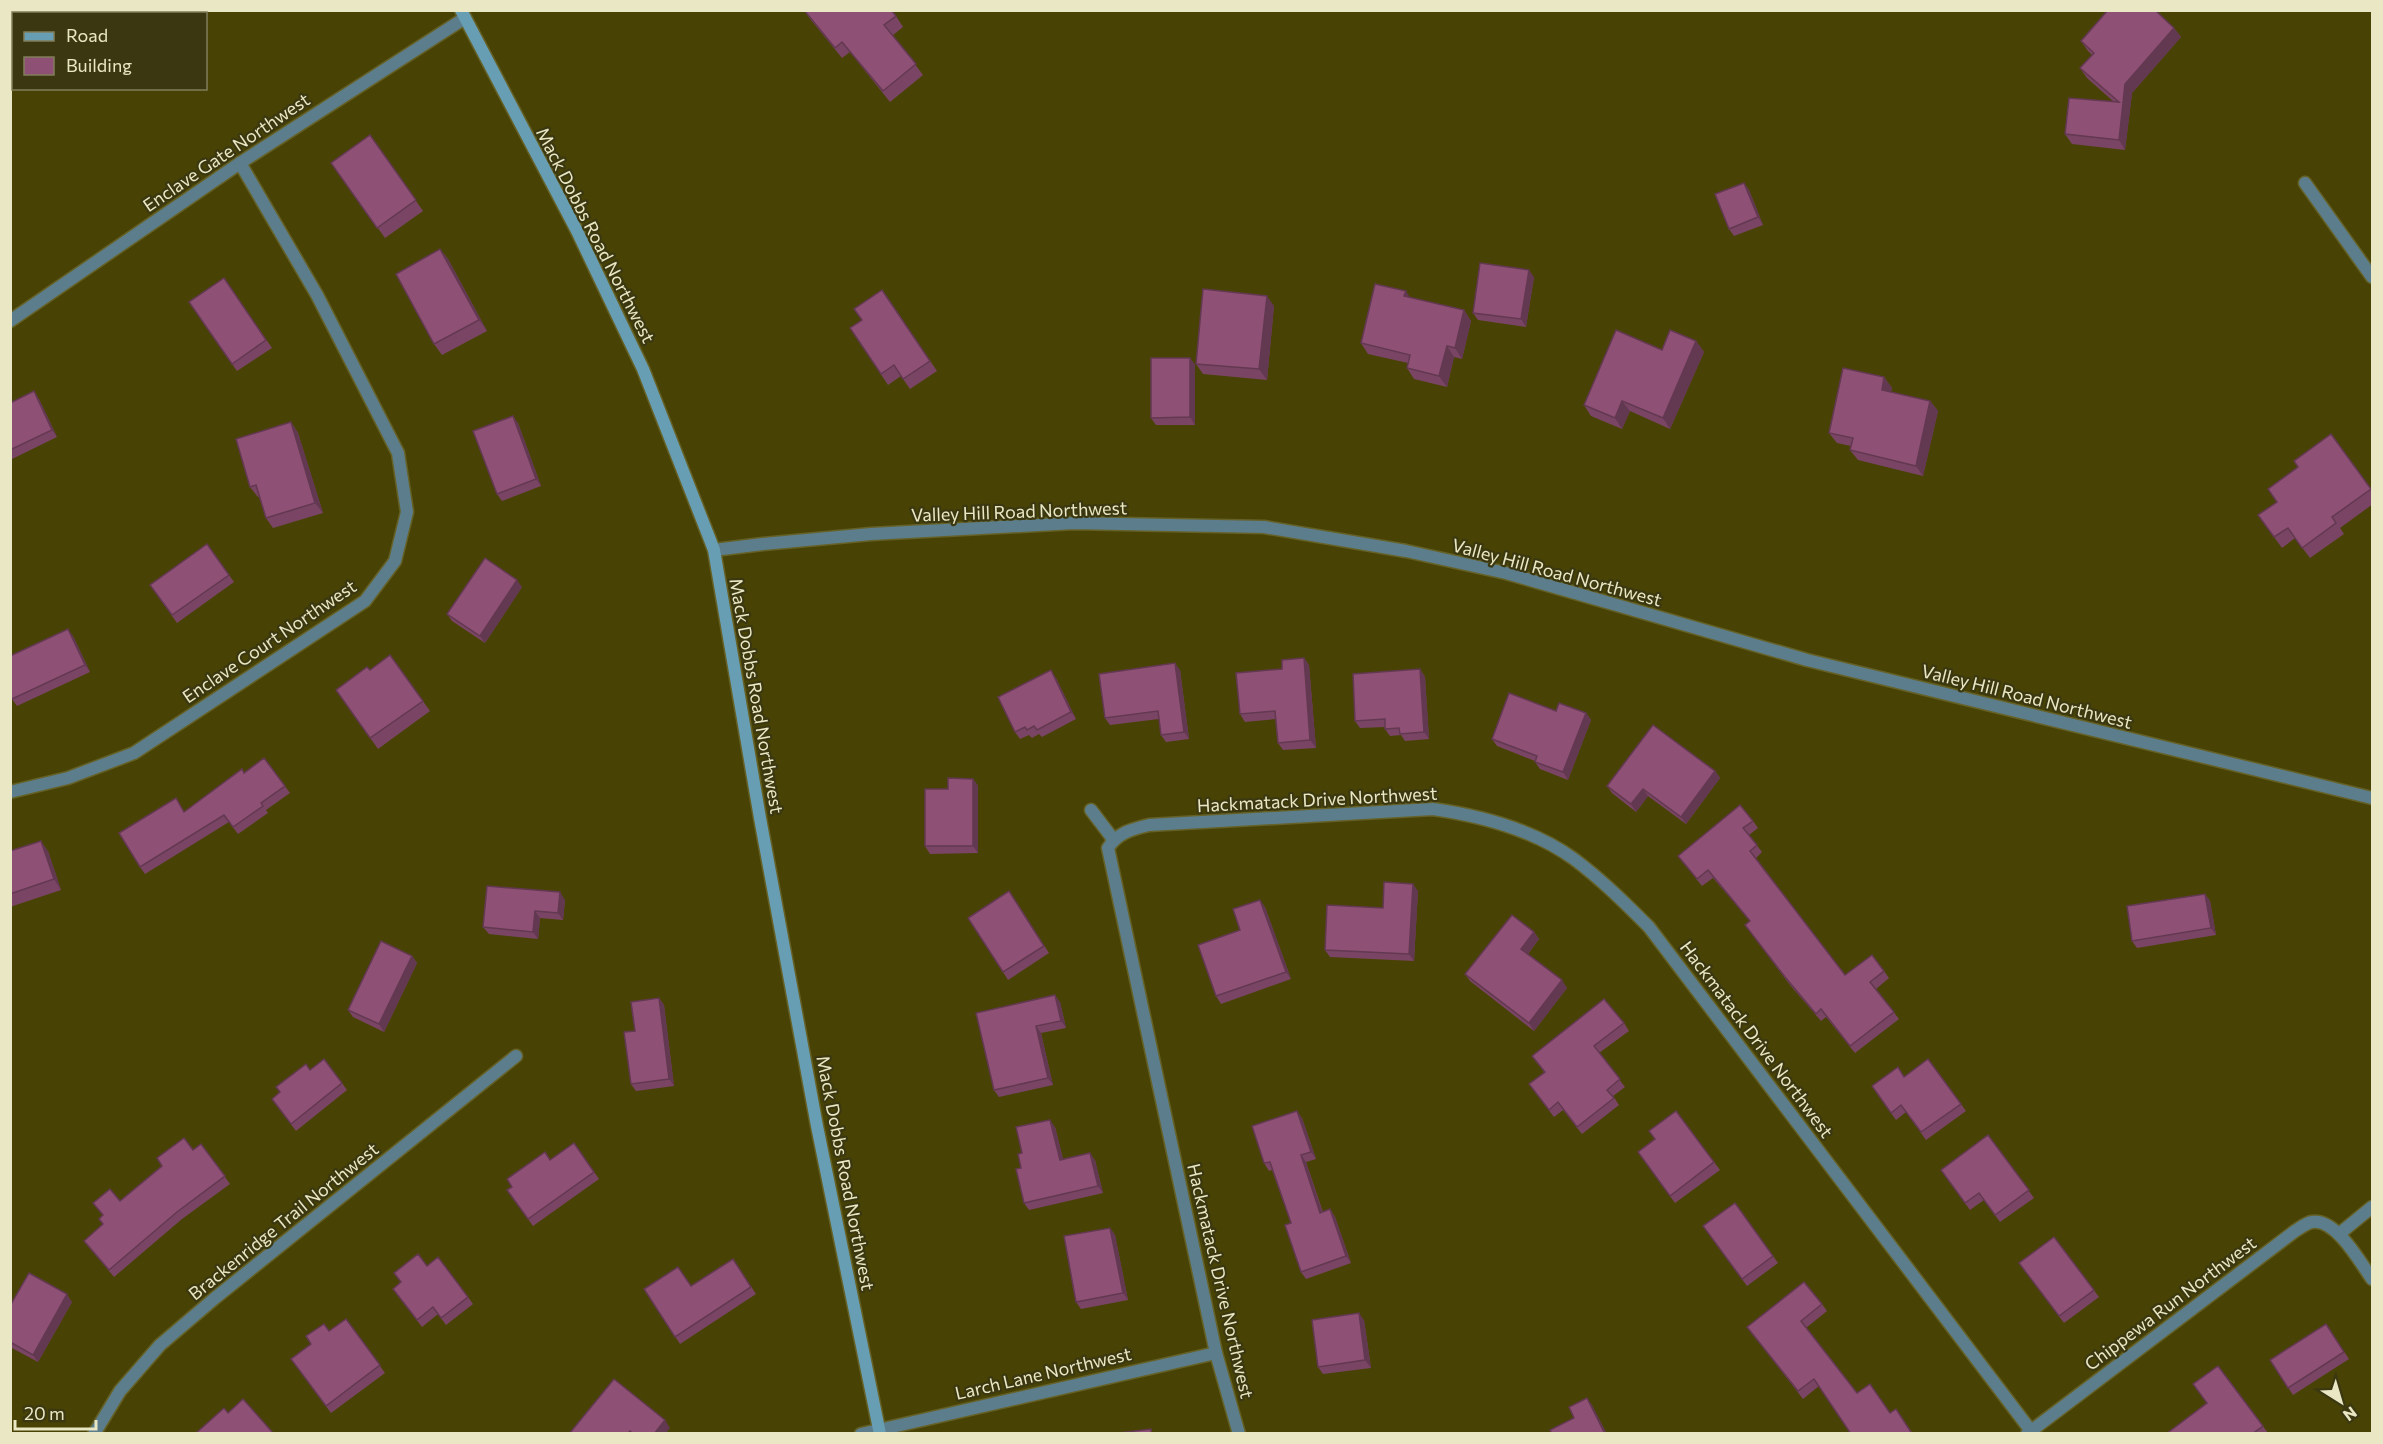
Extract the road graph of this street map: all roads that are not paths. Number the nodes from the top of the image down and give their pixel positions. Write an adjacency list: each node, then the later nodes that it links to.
1 (463, 14): 2 (street, Enclave Gate Northwest); 6 (street, Mack Dobbs Road Northwest)
2 (240, 163): 5 (street, Enclave Gate Northwest); 7 (street, Enclave Court Northwest)
3 (2305, 183): 4 (street)
4 (2373, 277)
5 (10, 321)
6 (714, 550): 8 (street, Valley Hill Road Northwest); 16 (street, Mack Dobbs Road Northwest)
7 (10, 792)
8 (2373, 798)
9 (1091, 810): 10 (street)
10 (1113, 839): 15 (street, Hackmatack Drive Northwest); 17 (street, Hackmatack Drive Northwest)
11 (516, 1056): 18 (street, Brackenridge Trail Northwest)
12 (2373, 1207): 13 (street)
13 (2339, 1234): 14 (street, Chippewa Run Northwest); 17 (street, Chippewa Run Northwest)
14 (2373, 1279)
15 (1216, 1353): 16 (street, Larch Lane Northwest); 20 (street, Hackmatack Drive Northwest)
16 (879, 1431): 19 (street, Larch Lane Northwest)
17 (2029, 1432)
18 (94, 1434)
19 (861, 1434)
20 (1239, 1434)

